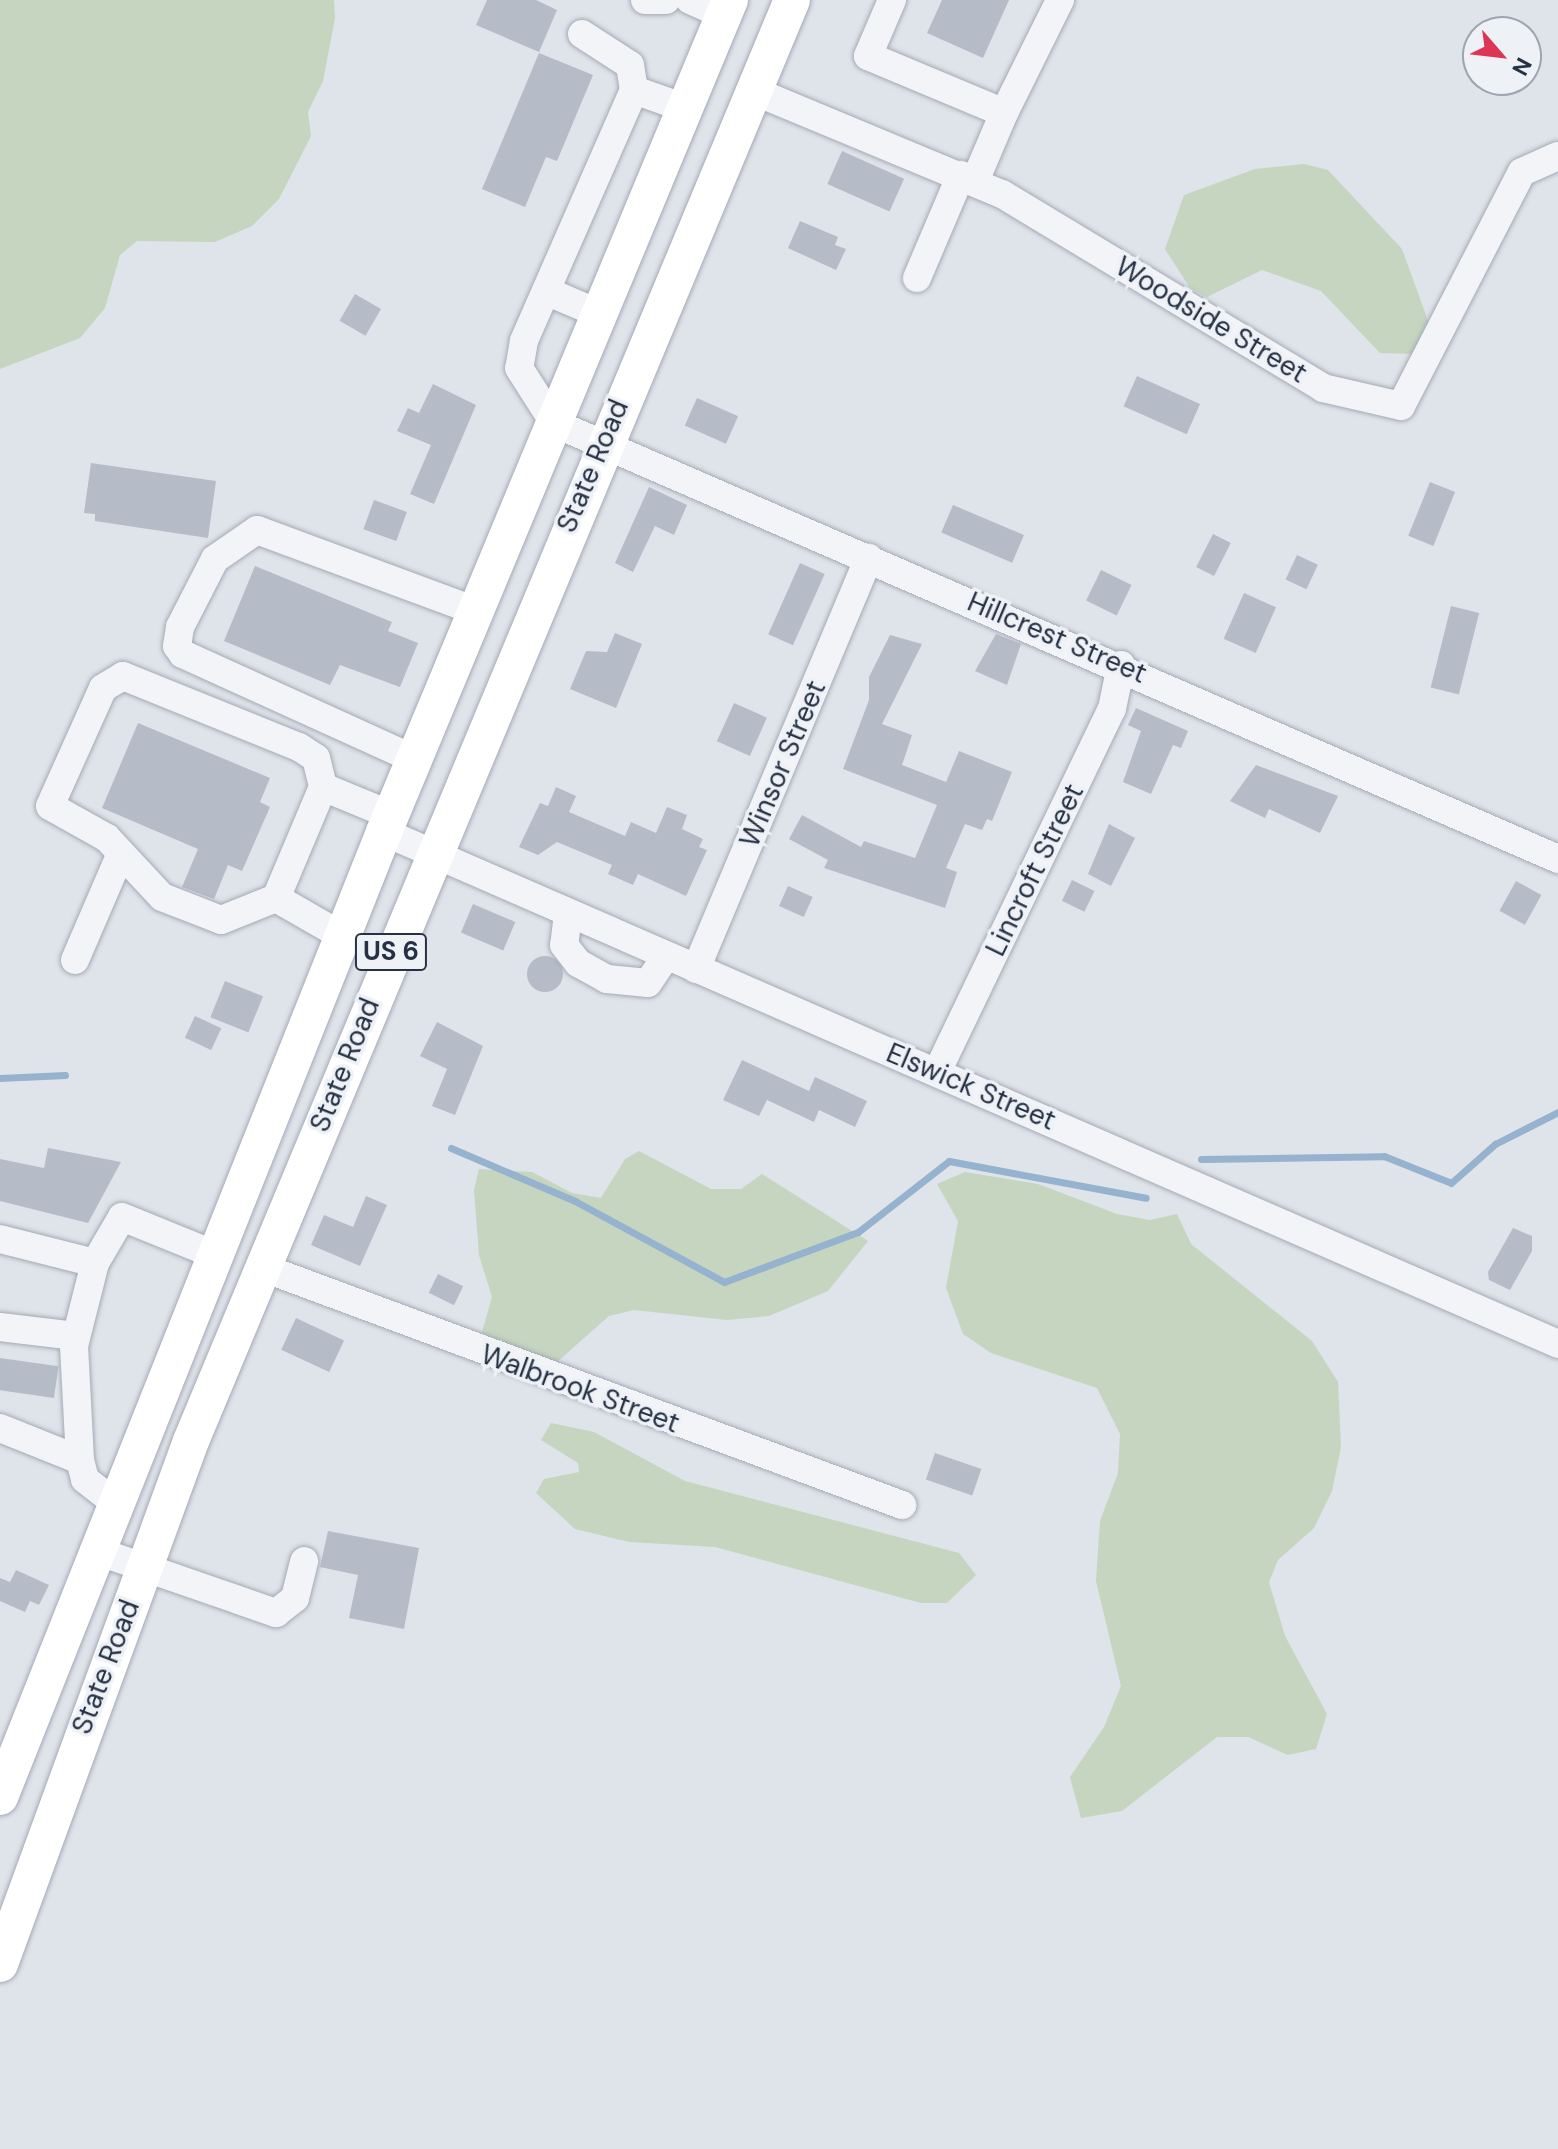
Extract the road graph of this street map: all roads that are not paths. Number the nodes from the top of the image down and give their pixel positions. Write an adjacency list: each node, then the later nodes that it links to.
1 (645, 0): 2 (street)
2 (666, 0)
3 (690, 0): 7 (street)
4 (792, 0): 10 (main road, State Road / US 6)
5 (892, 0): 12 (street)
6 (1060, 0): 12 (street)
7 (727, 8): 11 (main road, State Road / US 6)
8 (582, 34): 9 (street)
9 (634, 90): 11 (street); 16 (street)
10 (754, 91): 14 (street, Woodside Street); 19 (main road, State Road / US 6)
11 (685, 108): 17 (main road, State Road / US 6)
12 (1004, 113): 14 (street)
13 (1558, 156): 14 (street, Woodside Street)
14 (968, 178): 15 (street)
15 (917, 278)
16 (546, 291): 17 (street); 18 (street)
17 (600, 314): 18 (main road, State Road / US 6)
18 (554, 423): 19 (street, Hillcrest Street); 21 (main road, State Road / US 6)
19 (600, 447): 20 (street, Hillcrest Street); 26 (main road, State Road / US 6)
20 (869, 558): 22 (street, Hillcrest Street); 34 (street, Winsor Street)
21 (476, 611): 23 (main road, State Road / US 6); 23 (street)
22 (1121, 665): 28 (street, Hillcrest Street); 35 (street, Lincroft Street)
23 (414, 759): 25 (main road, State Road / US 6)
24 (323, 787): 25 (street, Elswick Street); 27 (street); 29 (street)
25 (388, 823): 26 (street, Elswick Street); 31 (main road, State Road / US 6)
26 (433, 851): 30 (street, Elswick Street); 39 (main road, State Road / US 6)
27 (121, 853): 29 (street); 33 (street)
28 (1558, 859)
29 (276, 898): 31 (street)
30 (568, 914): 32 (street, Elswick Street); 32 (street)
31 (342, 936): 37 (main road, State Road / US 6)
32 (666, 956): 34 (street, Elswick Street)
33 (75, 960)
34 (696, 969): 35 (street, Elswick Street)
35 (937, 1072): 42 (street, Elswick Street)
36 (0, 1239): 38 (street)
37 (213, 1254): 38 (street); 45 (main road, State Road / US 6)
38 (95, 1263): 41 (street)
39 (261, 1267): 46 (street, Walbrook Street); 49 (main road, State Road / US 6)
40 (0, 1327): 41 (street)
41 (75, 1336): 44 (street)
42 (1558, 1344)
43 (0, 1428): 44 (street)
44 (80, 1460): 45 (street)
45 (114, 1502): 47 (main road, State Road / US 6)
46 (902, 1505)
47 (94, 1550): 49 (street); 50 (main road, State Road / US 6)
48 (304, 1561): 49 (street)
49 (142, 1571): 51 (main road, State Road / US 6)
50 (0, 1797)
51 (8, 1913): 52 (main road, State Road / US 6)
52 (0, 1964)

